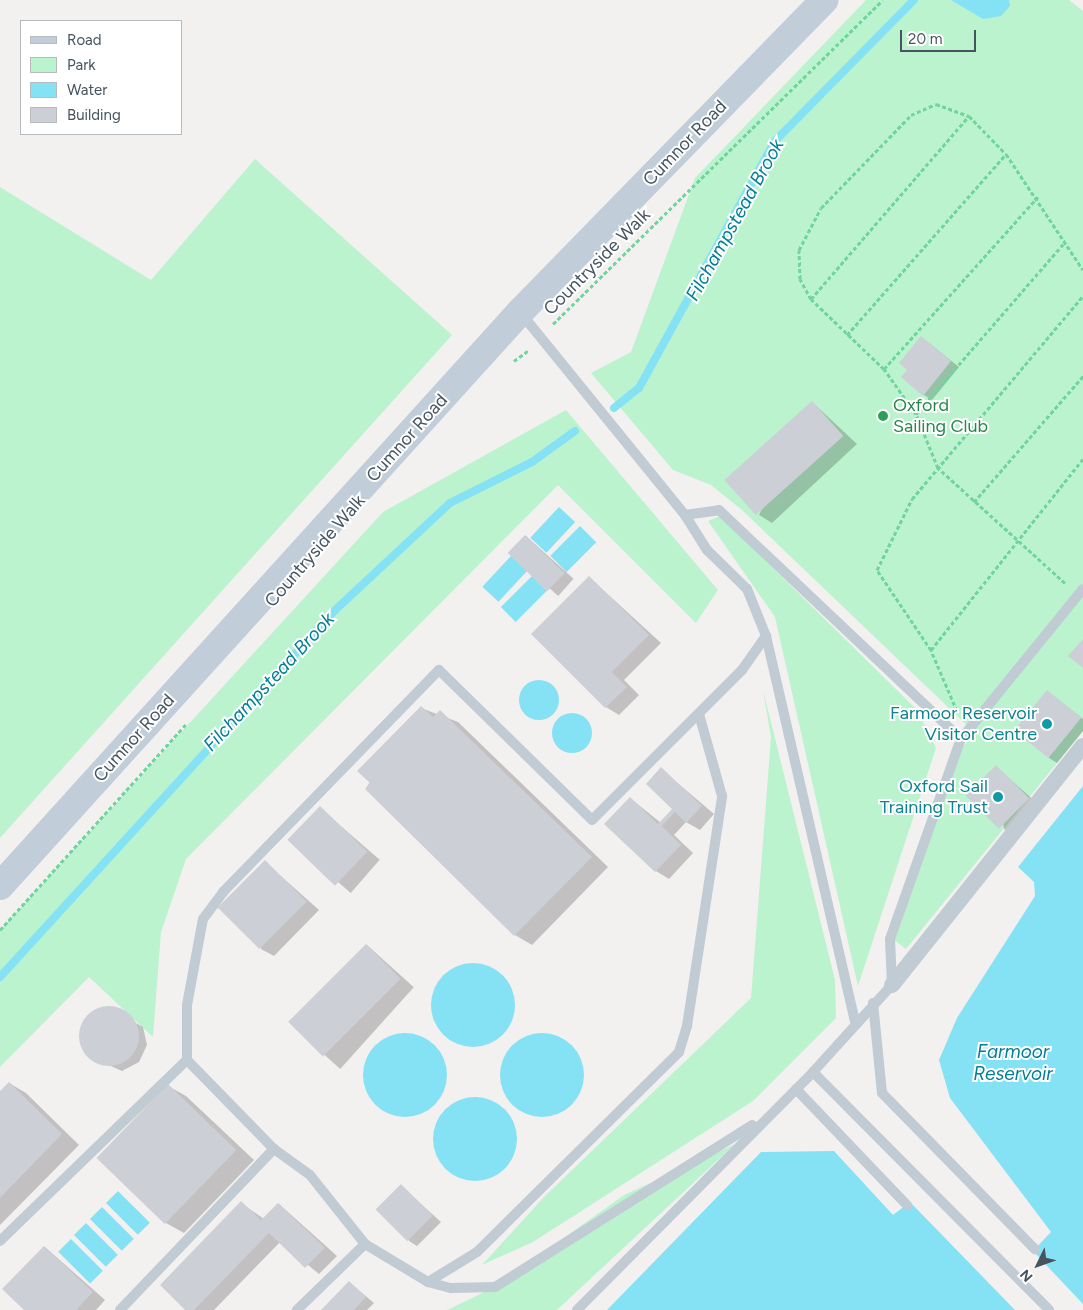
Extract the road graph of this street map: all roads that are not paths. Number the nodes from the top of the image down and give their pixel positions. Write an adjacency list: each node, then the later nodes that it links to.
1 (824, 0): 2 (main road, Cumnor Road)
2 (520, 312): 3 (lane); 9 (main road, Cumnor Road)
3 (685, 515): 5 (lane); 7 (lane)
4 (1081, 592): 7 (lane)
5 (766, 636): 6 (lane); 12 (lane)
6 (699, 714): 13 (lane); 22 (lane)
7 (961, 740): 10 (lane)
8 (1083, 746): 10 (street)
9 (0, 886)
10 (892, 985): 11 (lane)
11 (873, 1003): 12 (lane); 21 (lane)
12 (855, 1021): 14 (lane)
13 (187, 1060): 17 (lane); 19 (lane)
14 (814, 1072): 15 (lane); 26 (lane)
15 (796, 1088): 16 (lane); 18 (lane)
16 (767, 1115): 22 (lane); 25 (lane)
17 (274, 1149): 20 (lane); 23 (lane)
18 (907, 1204)
19 (0, 1242)
20 (365, 1244): 22 (lane); 24 (lane)
21 (1035, 1249)
22 (428, 1282)
23 (120, 1310)
24 (298, 1310)
25 (577, 1310)
26 (1049, 1310)

